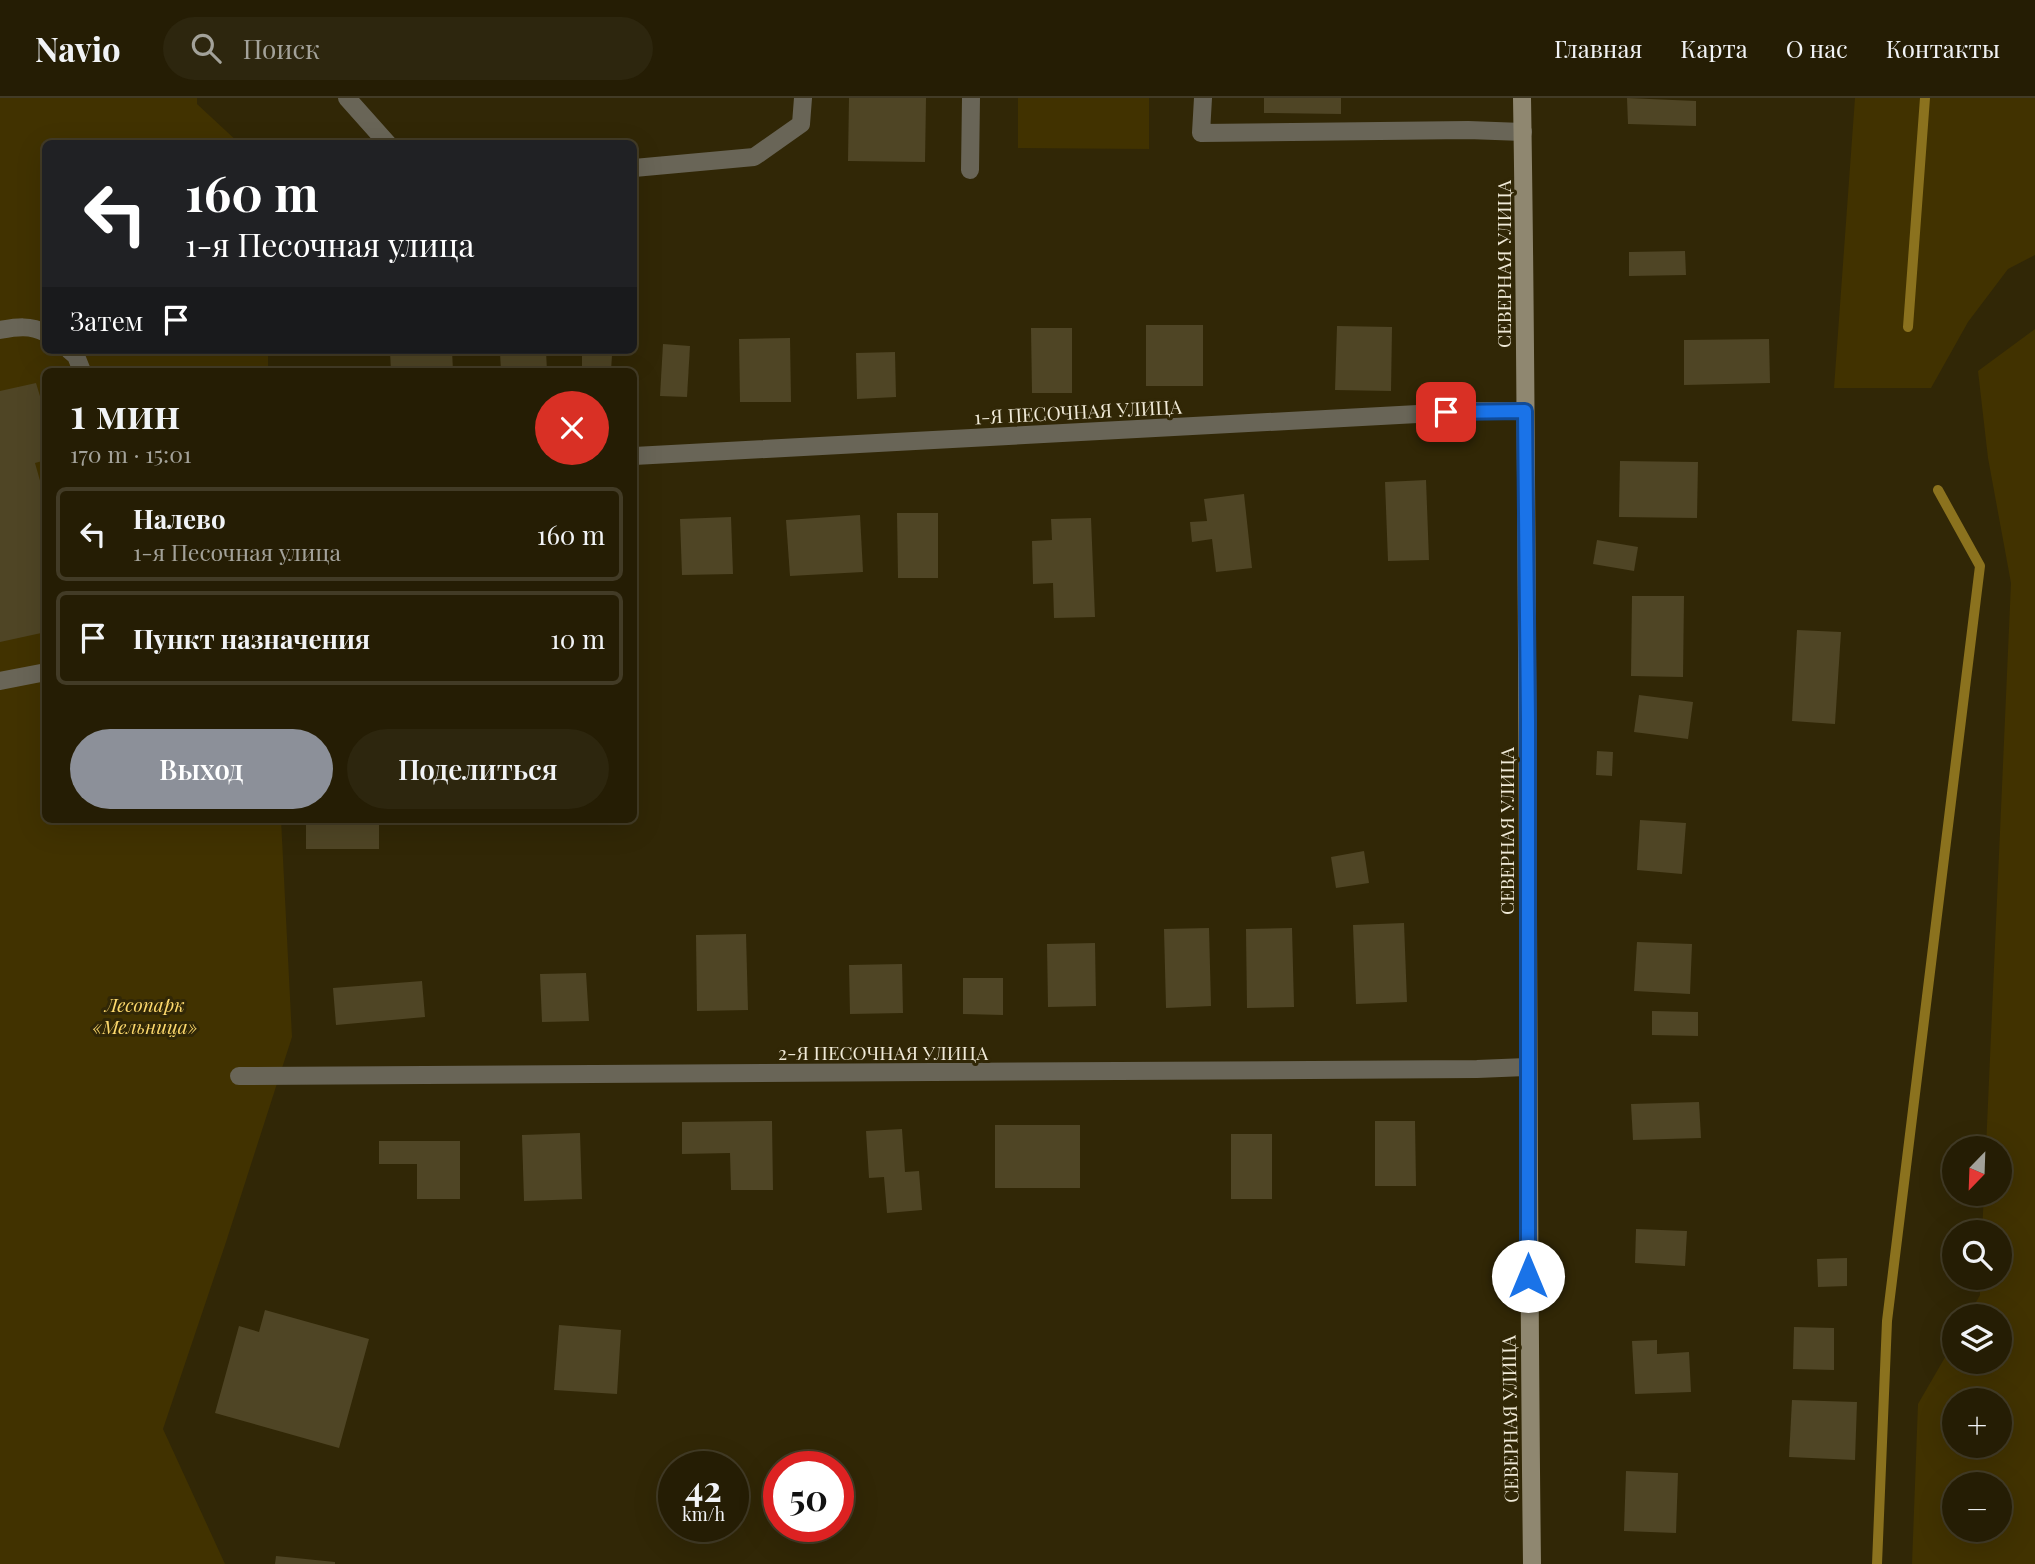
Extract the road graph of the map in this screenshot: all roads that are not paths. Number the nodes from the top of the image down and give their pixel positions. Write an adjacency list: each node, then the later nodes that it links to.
1 (347, 98): 7 (street)
2 (803, 98): 8 (street)
3 (971, 98): 9 (street)
4 (1203, 98): 6 (street)
5 (1522, 98): 6 (main road, СЕВЕРНАЯ УЛИЦА)
6 (1523, 132): 12 (main road, СЕВЕРНАЯ УЛИЦА)
7 (384, 140)
8 (637, 168)
9 (970, 170)
10 (0, 330): 11 (street)
11 (42, 332)
12 (1525, 411): 13 (street, 1-Я ПЕСОЧНАЯ УЛИЦА); 16 (main road, СЕВЕРНАЯ УЛИЦА)
13 (637, 456)
14 (42, 673): 15 (street)
15 (0, 681)
16 (1527, 1067): 17 (street, 2-Я ПЕСОЧНАЯ УЛИЦА); 18 (main road, СЕВЕРНАЯ УЛИЦА)
17 (239, 1076)
18 (1532, 1564)

